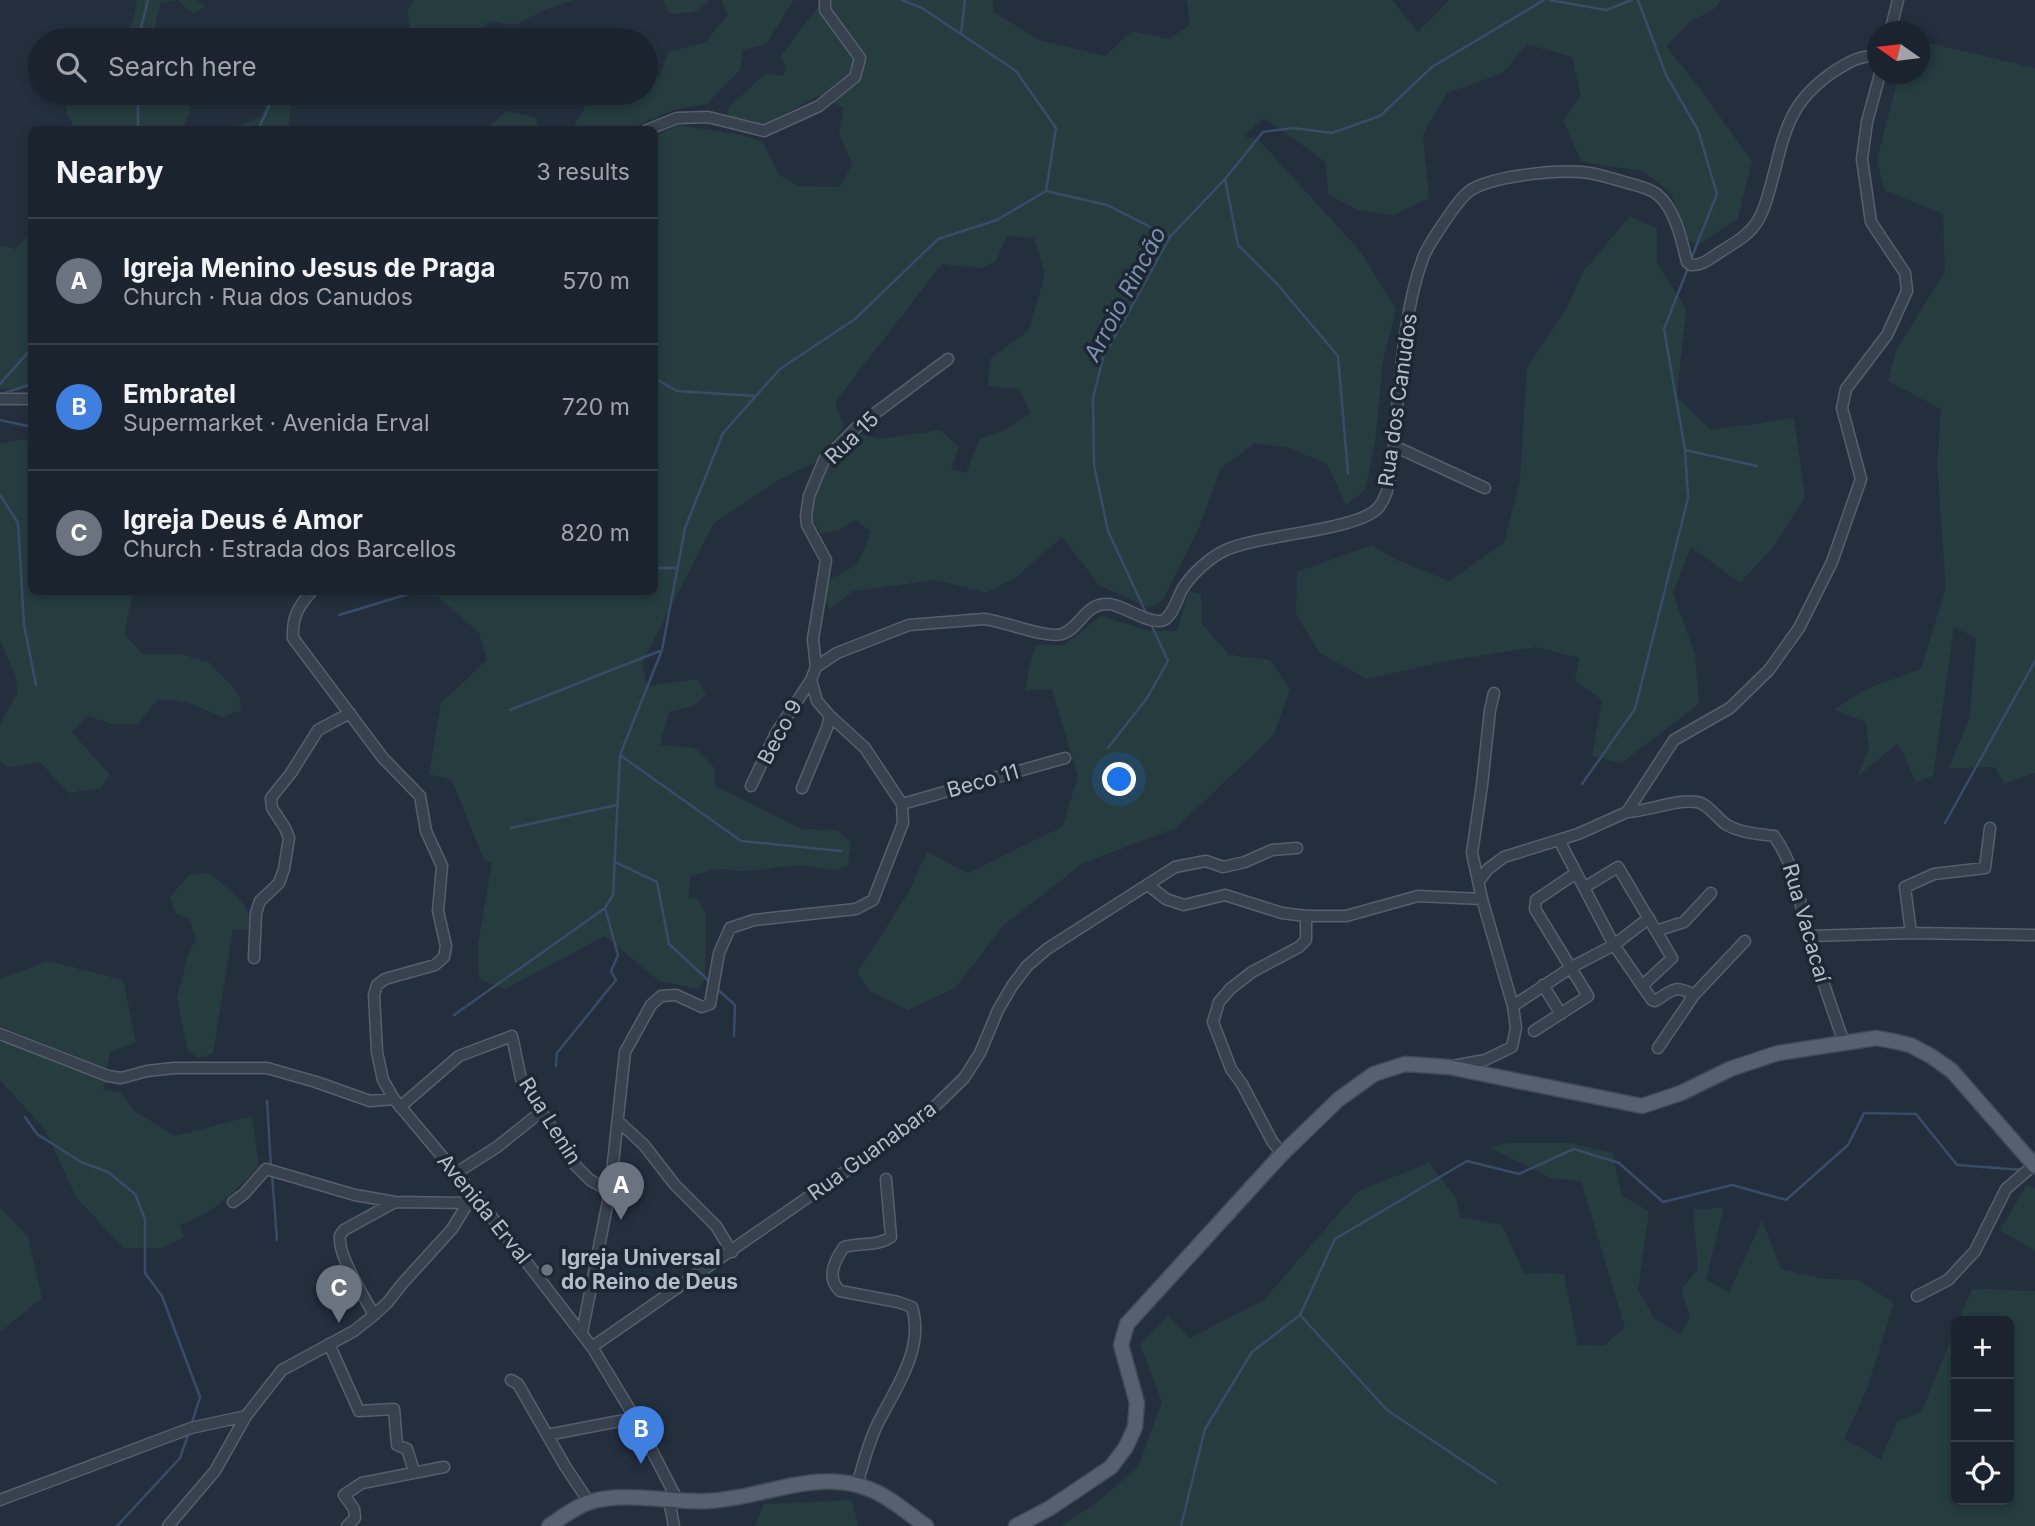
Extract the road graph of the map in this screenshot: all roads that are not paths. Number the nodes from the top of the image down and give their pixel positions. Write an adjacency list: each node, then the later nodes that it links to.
1 (825, 0): 6 (street)
2 (1898, 0): 3 (street)
3 (1893, 21)
4 (1867, 55): 10 (street, Rua dos Canudos)
5 (1877, 84): 22 (street)
6 (657, 126)
7 (948, 359): 13 (street, Rua 15)
8 (28, 398): 9 (street)
9 (0, 399)
10 (1394, 446): 11 (street); 13 (street, Rua dos Canudos)
11 (1485, 488)
12 (309, 595): 16 (street)
13 (816, 667): 14 (street)
14 (811, 680): 17 (street); 19 (street, Beco 9)
15 (1494, 693): 27 (street)
16 (350, 713): 40 (street); 52 (street, Avenida Erval)
17 (830, 716): 20 (street); 21 (street)
18 (1065, 758): 21 (street, Beco 11)
19 (751, 786)
20 (802, 788)
21 (902, 804): 54 (street)
22 (1627, 812): 24 (street); 37 (street, Rua Vacacaí)
23 (1990, 828): 35 (street)
24 (1559, 840): 26 (street); 27 (street)
25 (1297, 848): 28 (street, Rua Guanabara)
26 (1576, 873): 29 (street); 41 (street)
27 (1479, 881): 31 (street)
28 (1148, 885): 32 (street); 63 (street, Rua Guanabara)
29 (1585, 887): 33 (street); 39 (street)
30 (1711, 893): 34 (street)
31 (1482, 899): 32 (street); 45 (street)
32 (1306, 916): 55 (street)
33 (1649, 918): 34 (street); 39 (street)
34 (1656, 930): 43 (street)
35 (1911, 933): 36 (street); 37 (street)
36 (2035, 935)
37 (1809, 936): 49 (street, Rua Vacacaí)
38 (1745, 941): 44 (street)
39 (1614, 945): 41 (street); 43 (street)
40 (254, 958)
41 (1572, 967): 42 (street); 46 (street)
42 (1544, 985): 45 (street); 46 (street)
43 (1642, 986): 44 (street)
44 (1694, 995): 50 (street)
45 (1513, 1006): 51 (street)
46 (1561, 1014): 47 (street)
47 (1534, 1031)
48 (0, 1034): 52 (street)
49 (1843, 1043): 51 (main road); 56 (main road)
50 (1658, 1048)
51 (1449, 1067): 55 (main road)
52 (397, 1103): 53 (street, Rua Lenin); 57 (street, Avenida Erval)
53 (542, 1111): 57 (street); 59 (street, Rua Lenin)
54 (619, 1122): 59 (street); 63 (street)
55 (1282, 1154): 84 (main road)
56 (2034, 1165): 64 (street)
57 (456, 1173): 60 (street, Avenida Erval)
58 (886, 1179): 75 (street)
59 (610, 1191): 66 (street)
60 (473, 1200): 62 (street); 65 (street); 66 (street, Avenida Erval)
61 (233, 1202): 62 (street)
62 (395, 1202): 65 (street)
63 (732, 1252): 68 (street, Rua Guanabara)
64 (1917, 1296)
65 (374, 1315): 67 (street)
66 (582, 1333): 68 (street, Avenida Erval)
67 (329, 1344): 70 (street); 74 (street)
68 (592, 1346): 71 (street, Avenida Erval)
69 (511, 1380): 72 (street)
70 (246, 1416): 76 (street); 79 (street)
71 (635, 1418): 72 (street); 77 (street, Avenida Erval)
72 (547, 1435): 78 (street)
73 (444, 1467): 74 (street)
74 (414, 1471): 80 (street)
75 (857, 1485): 77 (main road); 83 (main road)
76 (0, 1500)
77 (674, 1500): 78 (main road); 82 (street, Avenida Erval)
78 (589, 1502): 81 (main road)
79 (168, 1526)
80 (347, 1526)
81 (548, 1526)
82 (674, 1526)
83 (926, 1526)
84 (1016, 1526)

